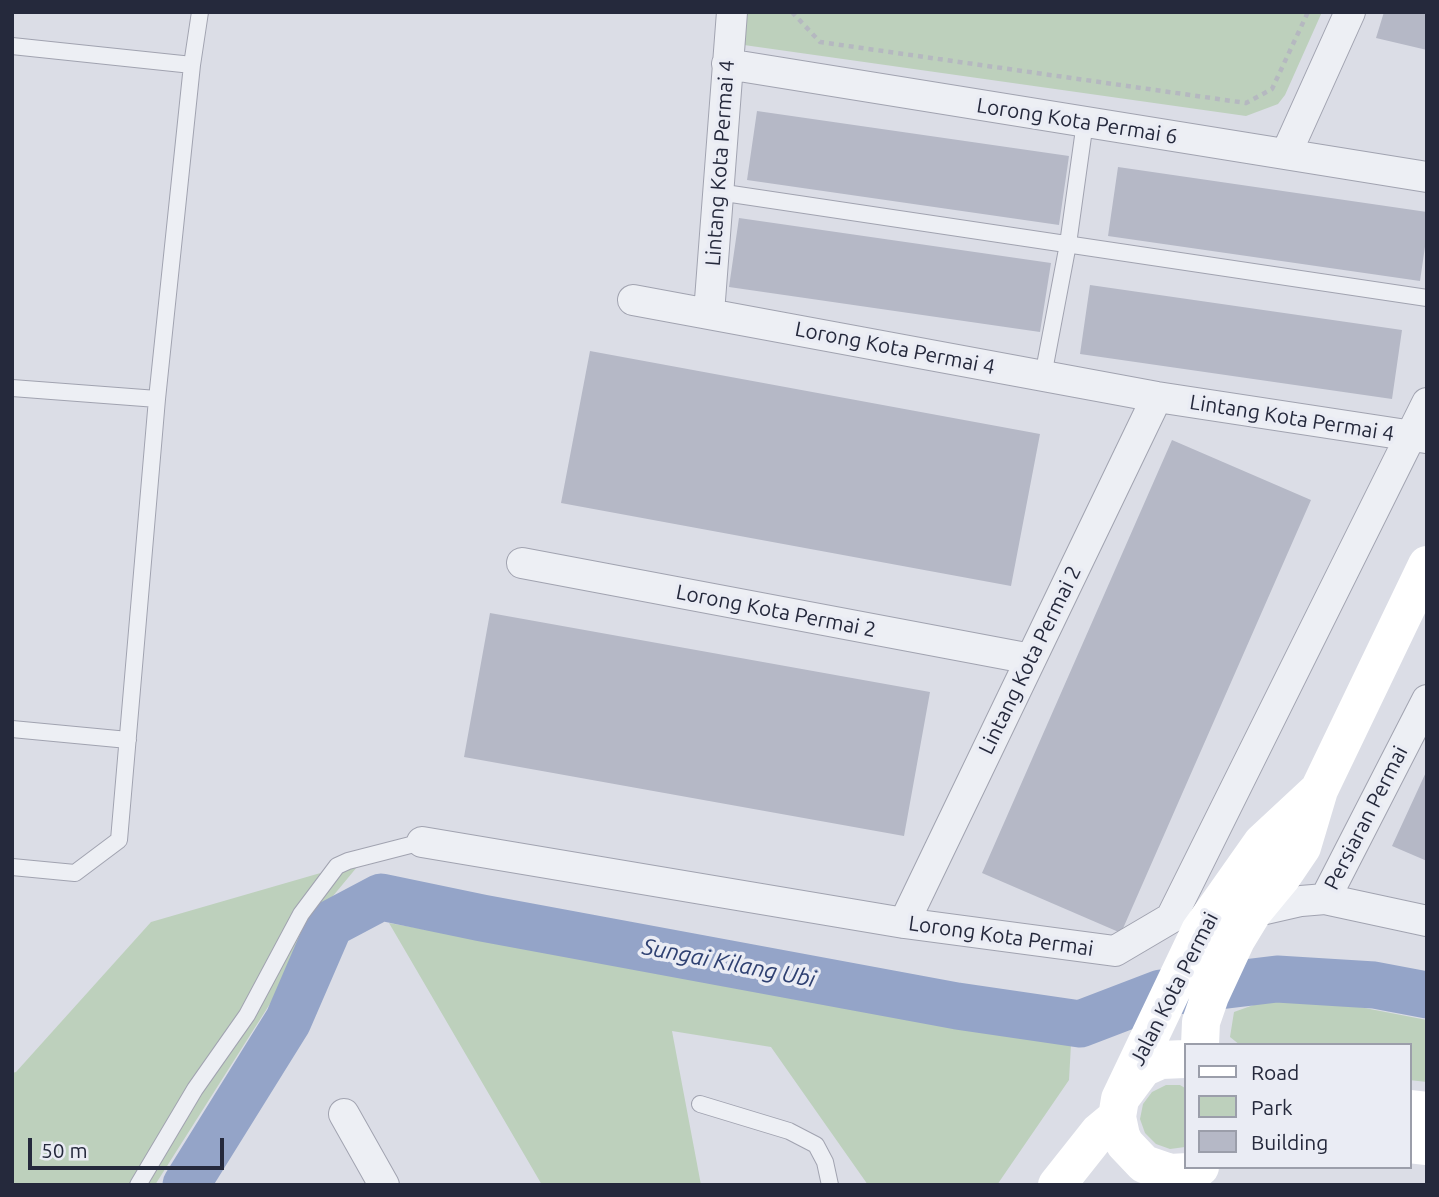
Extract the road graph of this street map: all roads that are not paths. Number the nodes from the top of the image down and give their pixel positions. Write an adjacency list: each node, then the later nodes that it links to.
1 (200, 12): 6 (lane)
2 (732, 12): 5 (street, Lintang Kota Permai 4)
3 (1350, 12): 8 (street)
4 (12, 46): 6 (lane)
5 (727, 64): 7 (street, Lorong Kota Permai 6); 10 (street, Lintang Kota Permai 4)
6 (192, 65): 18 (lane)
7 (1085, 122): 8 (street, Lorong Kota Permai 6); 11 (lane)
8 (1286, 155): 9 (street, Lorong Kota Permai 6)
9 (1427, 177)
10 (718, 192): 11 (lane); 14 (street, Lintang Kota Permai 4)
11 (1068, 244): 12 (lane); 15 (lane)
12 (1427, 298)
13 (633, 300): 14 (street, Lorong Kota Permai 4)
14 (709, 313): 15 (street, Lorong Kota Permai 4)
15 (1043, 376): 17 (street, Lorong Kota Permai 4)
16 (12, 388): 18 (lane)
17 (1157, 397): 20 (street, Lintang Kota Permai 4); 23 (street, Lintang Kota Permai 2)
18 (157, 399): 26 (lane)
19 (1427, 403): 20 (street, Lorong Kota Permai)
20 (1418, 437): 32 (street, Lorong Kota Permai)
21 (522, 563): 23 (street, Lorong Kota Permai 2)
22 (1427, 565): 27 (main road, Jalan Kota Permai)
23 (1031, 659): 32 (street, Lintang Kota Permai 2)
24 (1427, 700): 30 (street, Persiaran Permai)
25 (12, 729): 26 (lane)
26 (128, 740): 29 (lane)
27 (1319, 790): 33 (main road, Jalan Kota Permai); 33 (main road, Jalan Kota Permai)
28 (422, 842): 32 (street, Lorong Kota Permai); 40 (lane)
29 (12, 867)
30 (1325, 899): 31 (street); 33 (street)
31 (1427, 921)
32 (904, 923)
33 (1230, 927): 34 (main road, Jalan Kota Permai); 37 (main road, Jalan Kota Permai)
34 (1201, 1033)
35 (1184, 1059): 37 (main road)
36 (700, 1104): 42 (lane)
37 (1119, 1108): 39 (main road); 43 (main road)
38 (344, 1114): 41 (street)
39 (1183, 1175)
40 (138, 1185)
41 (384, 1185)
42 (830, 1185)
43 (1057, 1185)

